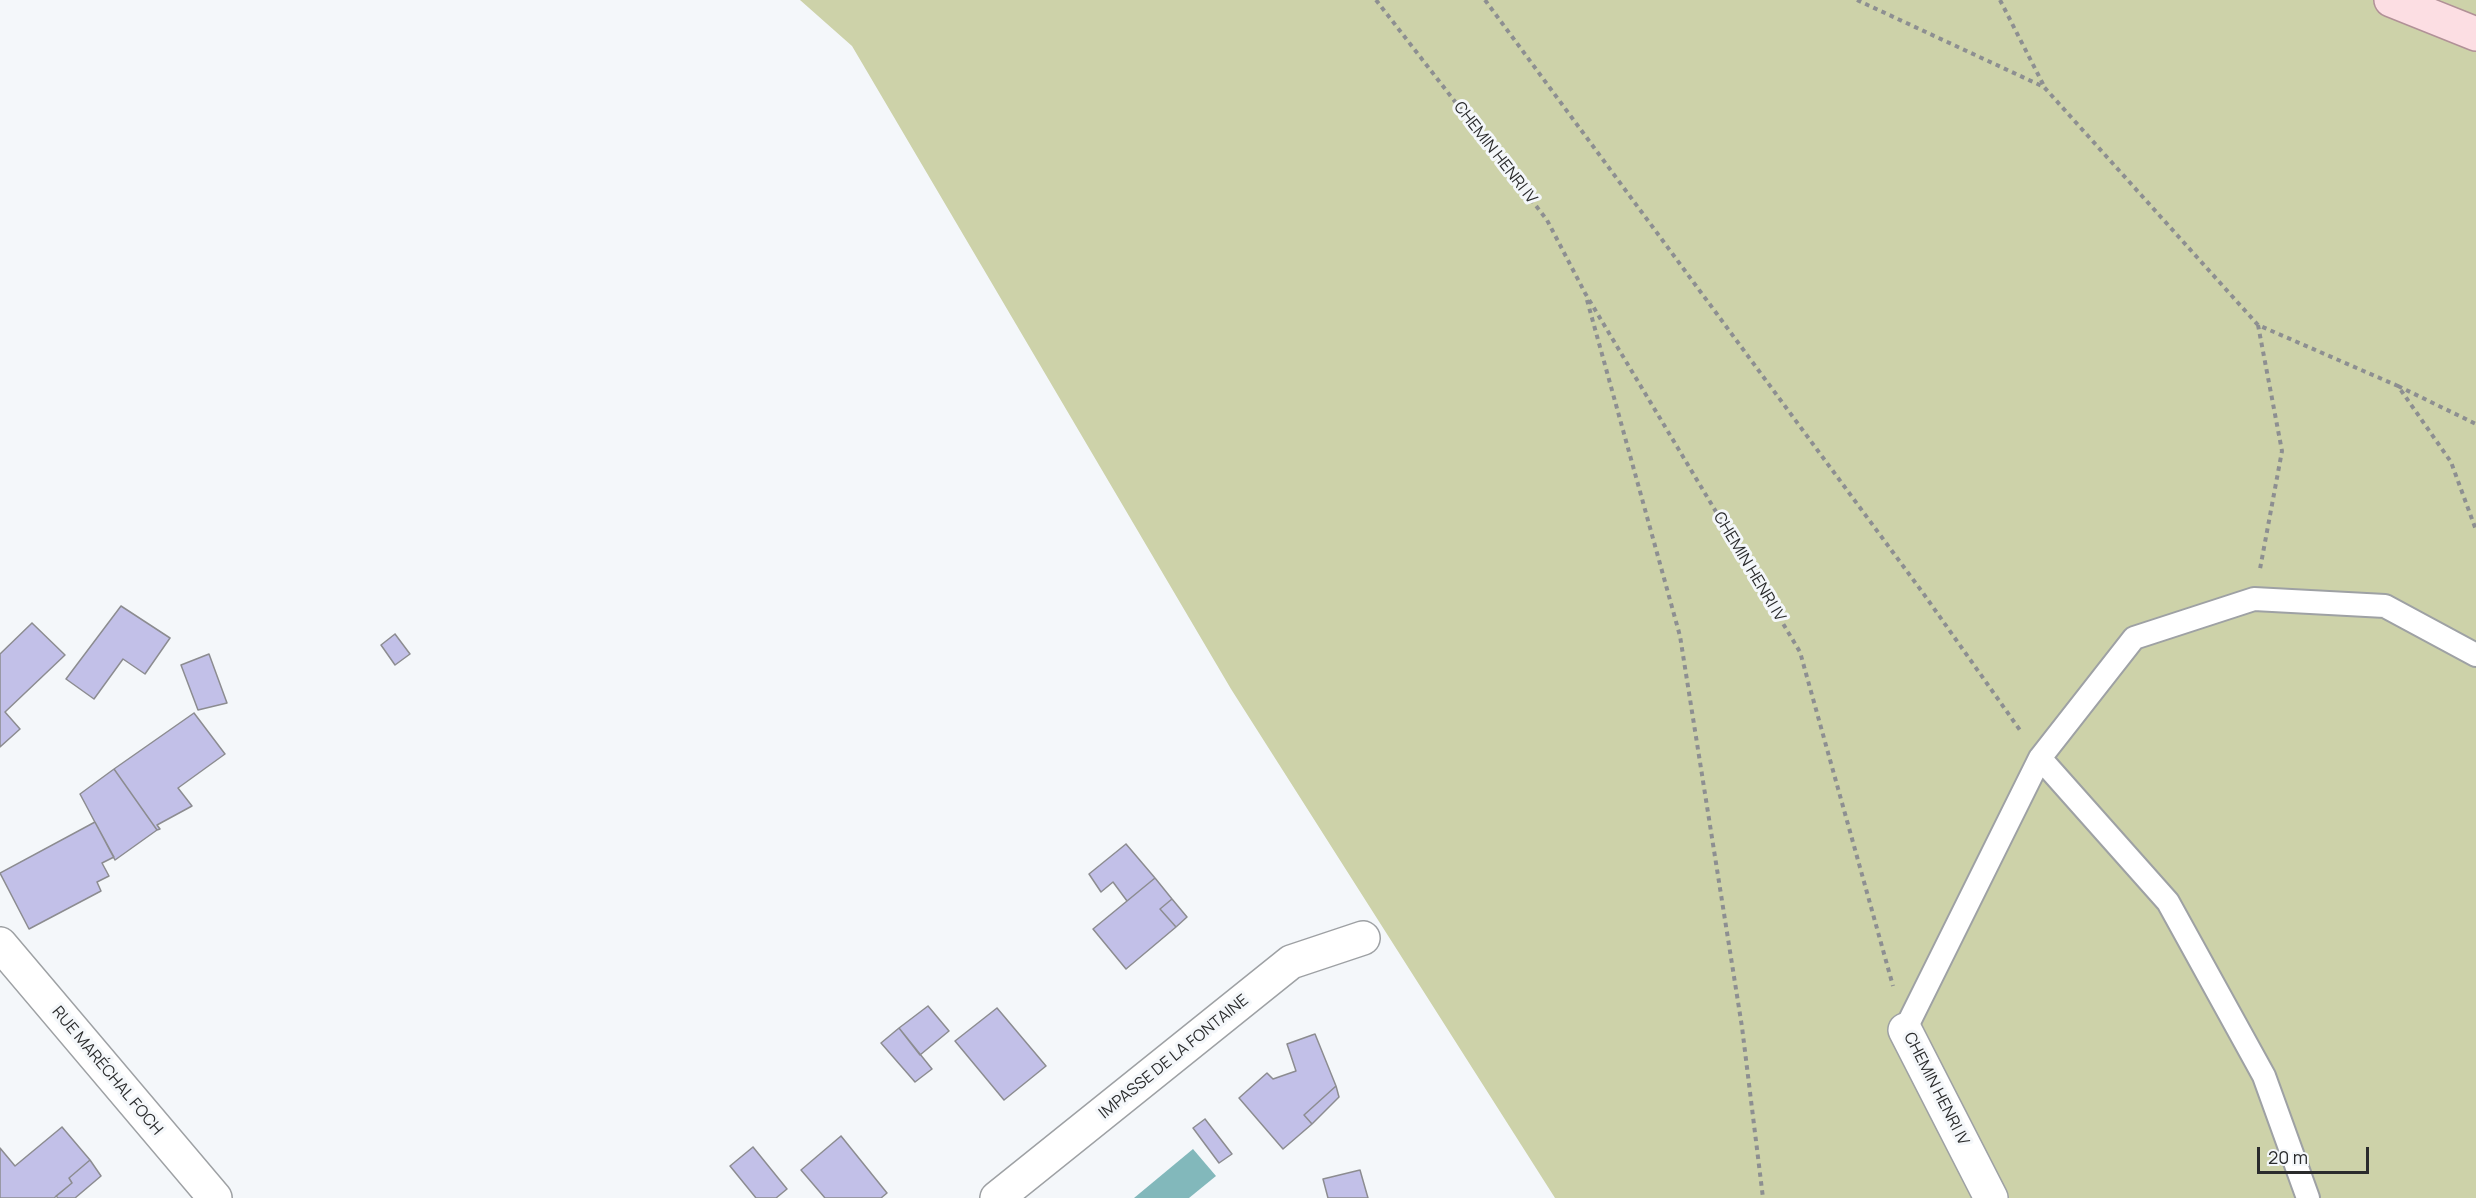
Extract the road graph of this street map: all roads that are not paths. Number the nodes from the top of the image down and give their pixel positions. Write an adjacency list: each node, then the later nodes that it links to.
1 (2391, 0): 2 (main road)
2 (2476, 34)
3 (2476, 655): 4 (lane)
4 (2040, 758): 7 (lane); 11 (lane)
5 (1363, 938): 9 (street, IMPASSE DE LA FONTAINE)
6 (0, 944): 8 (street, RUE MARÉCHAL FOCH)
7 (1905, 1030): 10 (street, CHEMIN HENRI IV)
8 (206, 1195)
9 (997, 1198)
10 (1991, 1198)
11 (2308, 1198)

